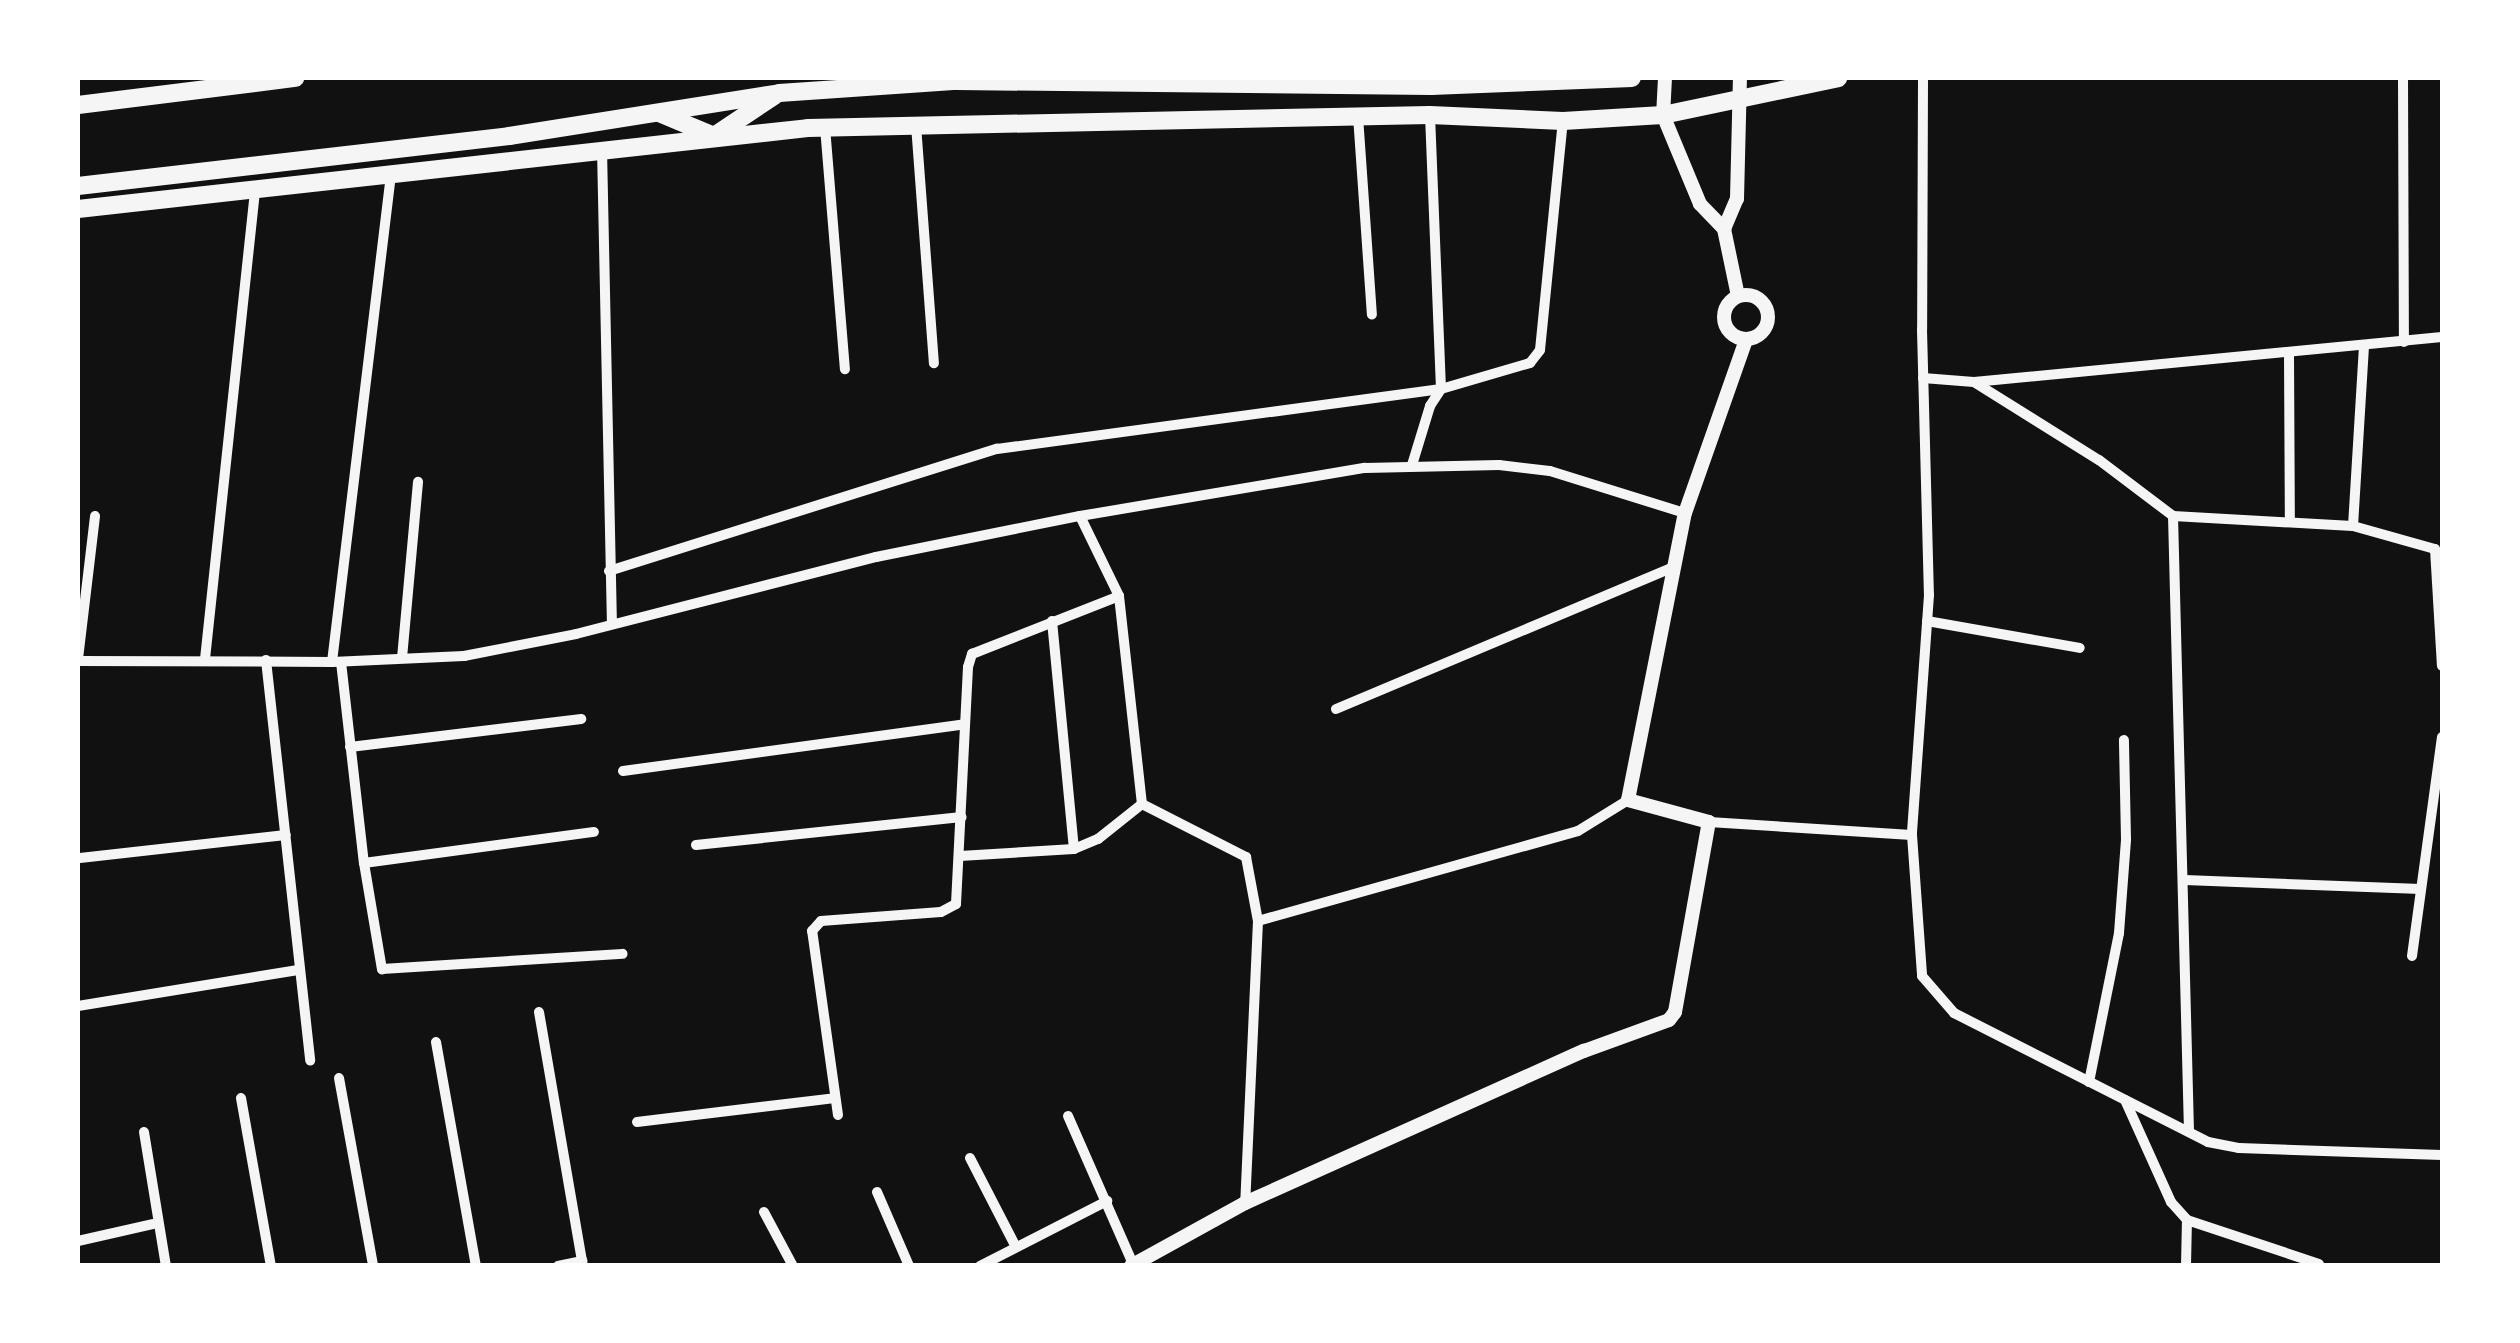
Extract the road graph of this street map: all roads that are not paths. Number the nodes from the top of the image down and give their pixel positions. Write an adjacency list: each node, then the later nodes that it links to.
1 (295, 78): 11 (main road)
2 (1632, 78): 9 (main road)
3 (1665, 78): 14 (street)
4 (1740, 78): 10 (street)
5 (1838, 78): 10 (main road)
6 (1912, 78): 8 (street)
7 (2402, 78): 30 (street)
8 (1922, 82): 35 (street)
9 (778, 93): 12 (main road); 19 (main road)
10 (1740, 98): 14 (main road); 25 (street)
11 (78, 105)
12 (657, 112): 19 (main road); 22 (main road)
13 (1430, 114): 15 (main road); 16 (main road); 37 (street)
14 (1663, 114): 16 (main road); 25 (street)
15 (1358, 116): 17 (main road); 27 (street)
16 (1563, 121): 37 (street)
17 (916, 126): 18 (main road); 33 (street)
18 (824, 127): 19 (main road); 34 (street)
19 (714, 136): 20 (main road)
20 (602, 150): 21 (main road); 48 (street)
21 (390, 174): 23 (main road); 58 (street)
22 (78, 186)
23 (254, 190): 24 (main road); 56 (street)
24 (78, 209)
25 (1724, 229): 26 (street)
26 (1738, 296): 29 (street); 29 (street)
27 (1372, 315)
28 (2442, 337): 30 (street)
29 (1746, 340): 40 (street)
30 (2404, 342): 31 (street)
31 (2364, 345): 32 (street); 45 (street)
32 (2290, 355): 36 (street); 44 (street)
33 (934, 363)
34 (845, 369)
35 (1923, 378): 36 (street); 51 (street)
36 (1974, 382): 43 (street)
37 (1441, 389): 38 (street); 48 (street)
38 (1412, 465): 40 (street); 42 (street)
39 (418, 482): 54 (street)
40 (1685, 513): 47 (street)
41 (95, 516): 55 (street)
42 (1080, 516): 49 (street); 52 (street)
43 (2173, 516): 44 (street); 79 (street)
44 (2290, 522): 45 (street)
45 (2352, 526): 46 (street)
46 (2439, 548): 59 (street)
47 (1673, 567): 60 (street); 67 (street)
48 (609, 572): 52 (street)
49 (1119, 596): 50 (street); 68 (street)
50 (1052, 621): 62 (street); 75 (street)
51 (1927, 621): 53 (street); 73 (street)
52 (612, 623): 54 (street)
53 (2080, 648)
54 (402, 658): 58 (street)
55 (78, 660): 56 (street)
56 (205, 660): 57 (street)
57 (266, 660): 58 (street); 72 (street)
58 (337, 662): 65 (street)
59 (2442, 666)
60 (1336, 709)
61 (581, 720): 65 (street)
62 (966, 724): 66 (street); 69 (street)
63 (2442, 737): 80 (street)
64 (2124, 740): 90 (street)
65 (350, 747): 78 (street)
66 (623, 772)
67 (1628, 800): 70 (street); 81 (street)
68 (1142, 804): 75 (street); 81 (street)
69 (962, 817): 74 (street); 76 (street)
70 (1709, 822): 73 (street); 103 (street)
71 (594, 832): 78 (street)
72 (286, 834): 77 (street); 84 (street)
73 (1912, 835): 90 (street)
74 (696, 845)
75 (1074, 849): 76 (street)
76 (960, 856): 92 (street)
77 (80, 858)
78 (364, 862): 82 (street)
79 (2185, 880): 80 (street); 98 (street)
80 (2421, 889): 83 (street)
81 (1258, 921): 103 (street)
82 (623, 954)
83 (2412, 956)
84 (298, 970): 85 (street); 88 (street)
85 (78, 1006)
86 (539, 1012): 109 (street)
87 (436, 1042): 115 (street)
88 (310, 1061)
89 (340, 1078): 114 (street)
90 (2089, 1082): 93 (street)
91 (240, 1098): 113 (street)
92 (835, 1098): 94 (street); 96 (street)
93 (2125, 1100): 98 (street); 105 (street)
94 (838, 1115)
95 (1068, 1116): 102 (street)
96 (637, 1122)
97 (144, 1132): 106 (street)
98 (2189, 1132): 99 (street)
99 (2442, 1155)
100 (970, 1158): 108 (street)
101 (877, 1192): 118 (street)
102 (1106, 1200): 108 (street); 111 (street)
103 (1245, 1203): 111 (street)
104 (764, 1212): 117 (street)
105 (2186, 1220): 110 (street); 120 (street)
106 (158, 1222): 107 (street); 112 (street)
107 (78, 1241)
108 (1016, 1247): 119 (street)
109 (582, 1263): 116 (street)
110 (2319, 1264)
111 (1132, 1265)
112 (166, 1266)
113 (271, 1266)
114 (372, 1266)
115 (476, 1266)
116 (558, 1266)
117 (793, 1266)
118 (910, 1266)
119 (980, 1266)
120 (2186, 1266)

